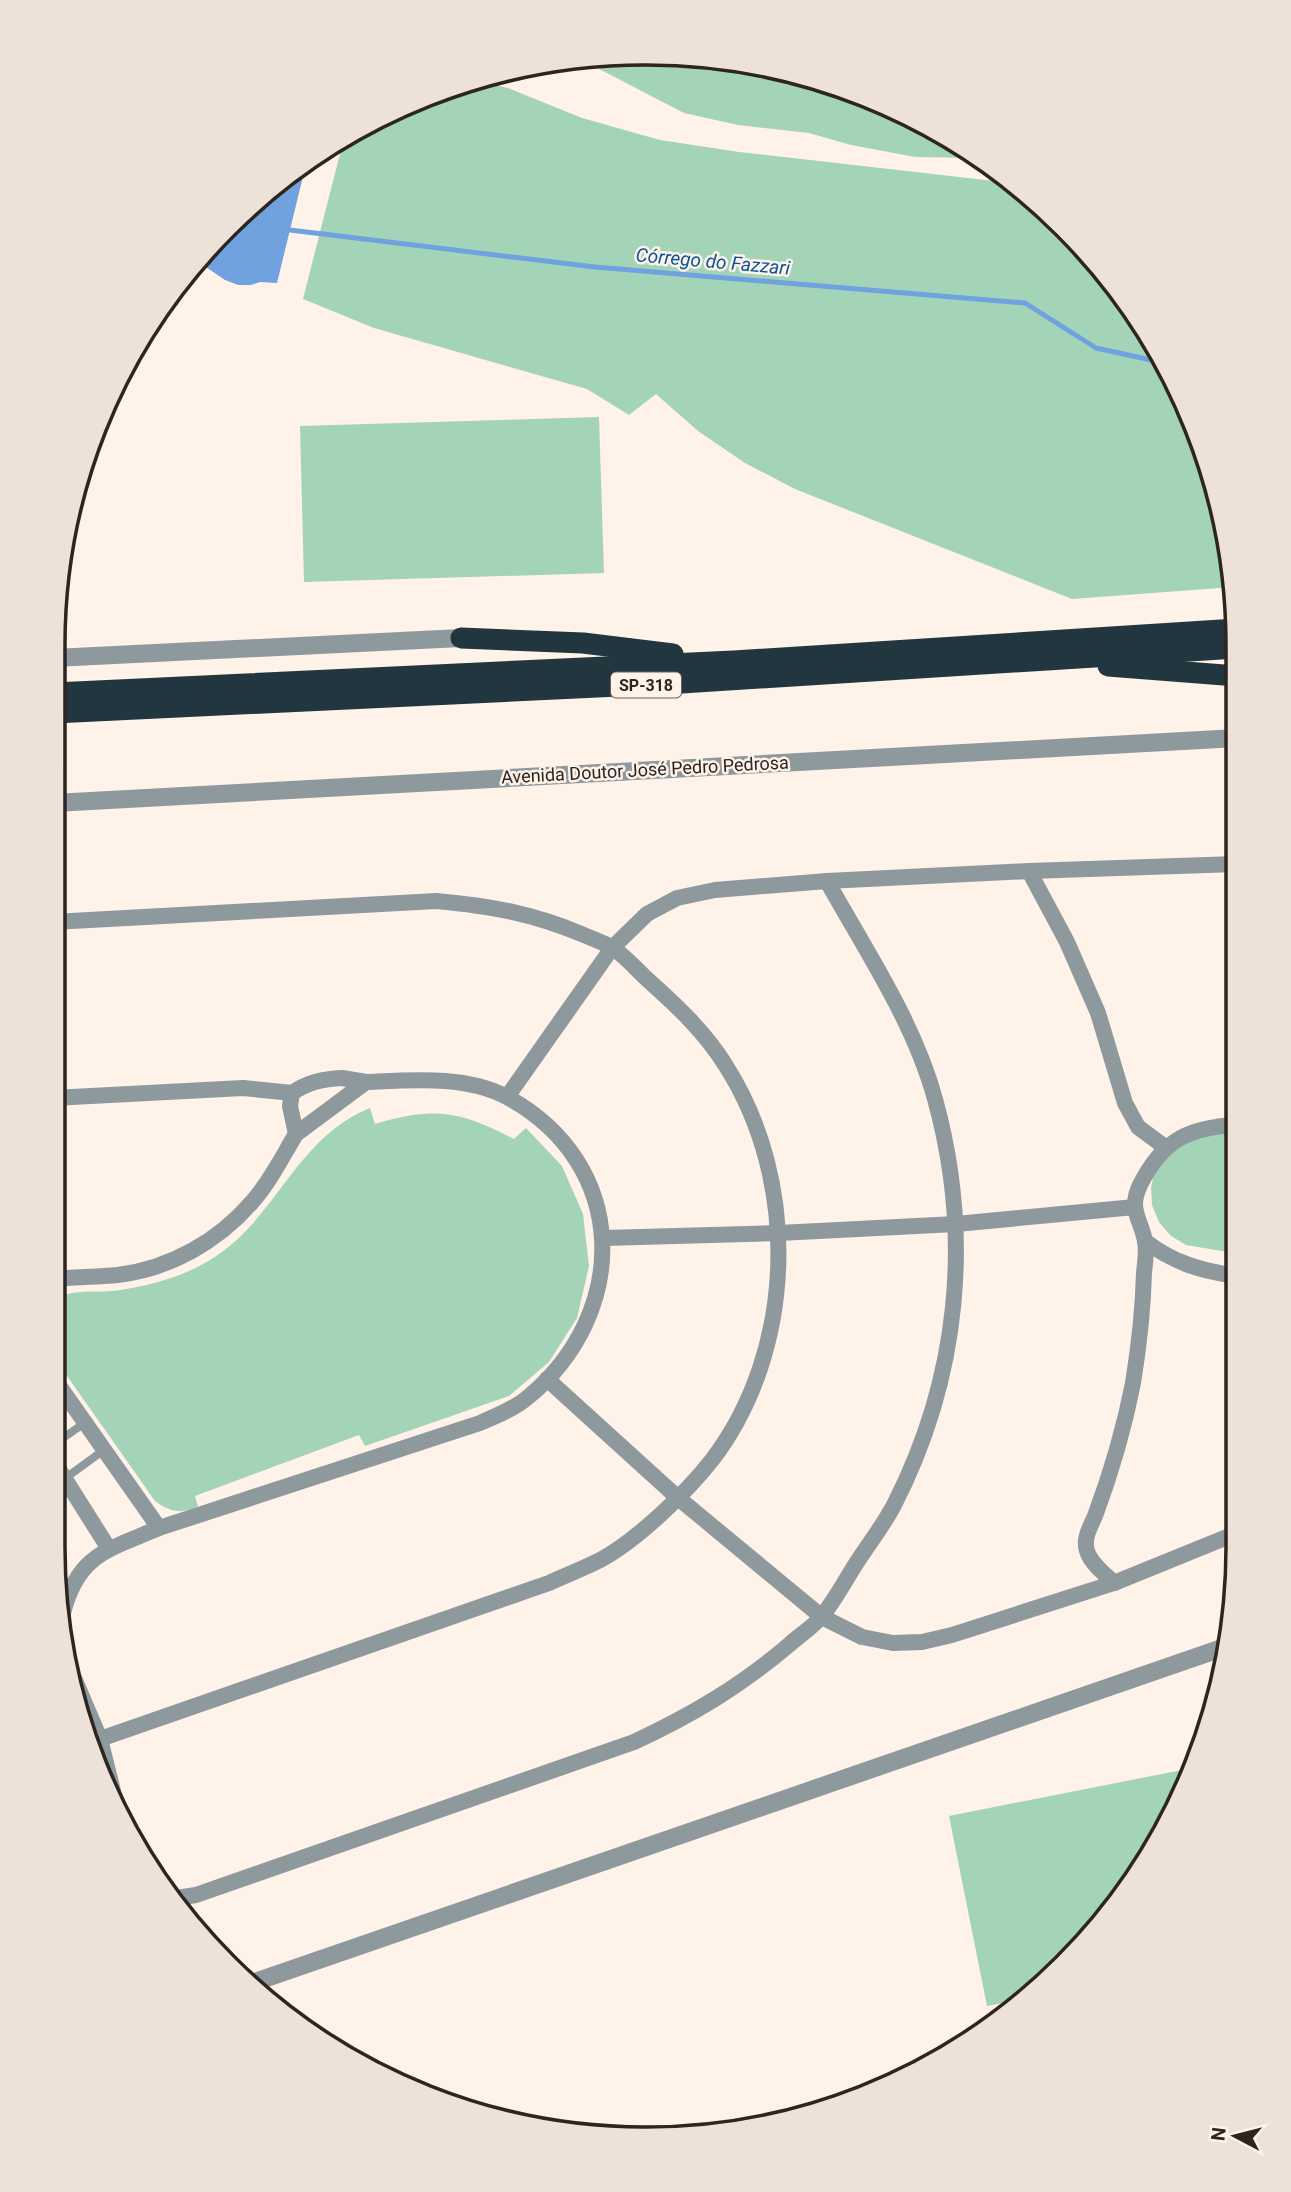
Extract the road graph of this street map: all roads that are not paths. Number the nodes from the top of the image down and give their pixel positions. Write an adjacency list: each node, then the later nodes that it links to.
1 (1226, 630): 6 (highway, SP-318)
2 (461, 638): 4 (street); 6 (highway)
3 (1226, 649): 5 (highway, SP-318)
4 (65, 657)
5 (1029, 660): 7 (highway); 9 (highway, SP-318)
6 (734, 661): 8 (highway, SP-318)
7 (1226, 675)
8 (65, 692)
9 (65, 712)
10 (1226, 739): 11 (street, Avenida Doutor José Pedro Pedrosa)
11 (65, 802)
12 (1226, 864): 13 (street)
13 (1029, 870): 14 (street); 23 (street)
14 (827, 881): 16 (street); 25 (street)
15 (65, 921): 16 (street)
16 (612, 948): 20 (street); 26 (street)
17 (366, 1082): 18 (street); 20 (street); 22 (street)
18 (292, 1093): 19 (street); 22 (street)
19 (65, 1097)
20 (507, 1097): 27 (street)
21 (1226, 1127): 23 (street)
22 (296, 1134): 30 (street)
23 (1165, 1147): 24 (street)
24 (1135, 1207): 25 (street); 28 (street)
25 (956, 1224): 26 (street); 44 (street)
26 (779, 1233): 27 (street); 38 (street)
27 (604, 1238): 31 (street)
28 (1145, 1241): 29 (street); 42 (street)
29 (1226, 1274)
30 (65, 1278)
31 (547, 1380): 38 (street); 39 (street)
32 (65, 1393): 33 (street)
33 (86, 1422): 34 (lane); 35 (street)
34 (65, 1437)
35 (105, 1449): 36 (lane); 39 (street)
36 (65, 1478)
37 (65, 1490): 41 (street)
38 (677, 1497): 44 (street); 47 (street)
39 (159, 1528): 41 (street)
40 (1226, 1537): 42 (street)
41 (109, 1549): 43 (street)
42 (1114, 1583): 44 (street)
43 (67, 1595)
44 (822, 1617): 49 (street)
45 (1217, 1650): 50 (street)
46 (92, 1721): 47 (street)
47 (100, 1739): 48 (street)
48 (104, 1756)
49 (183, 1897)
50 (260, 1980)

